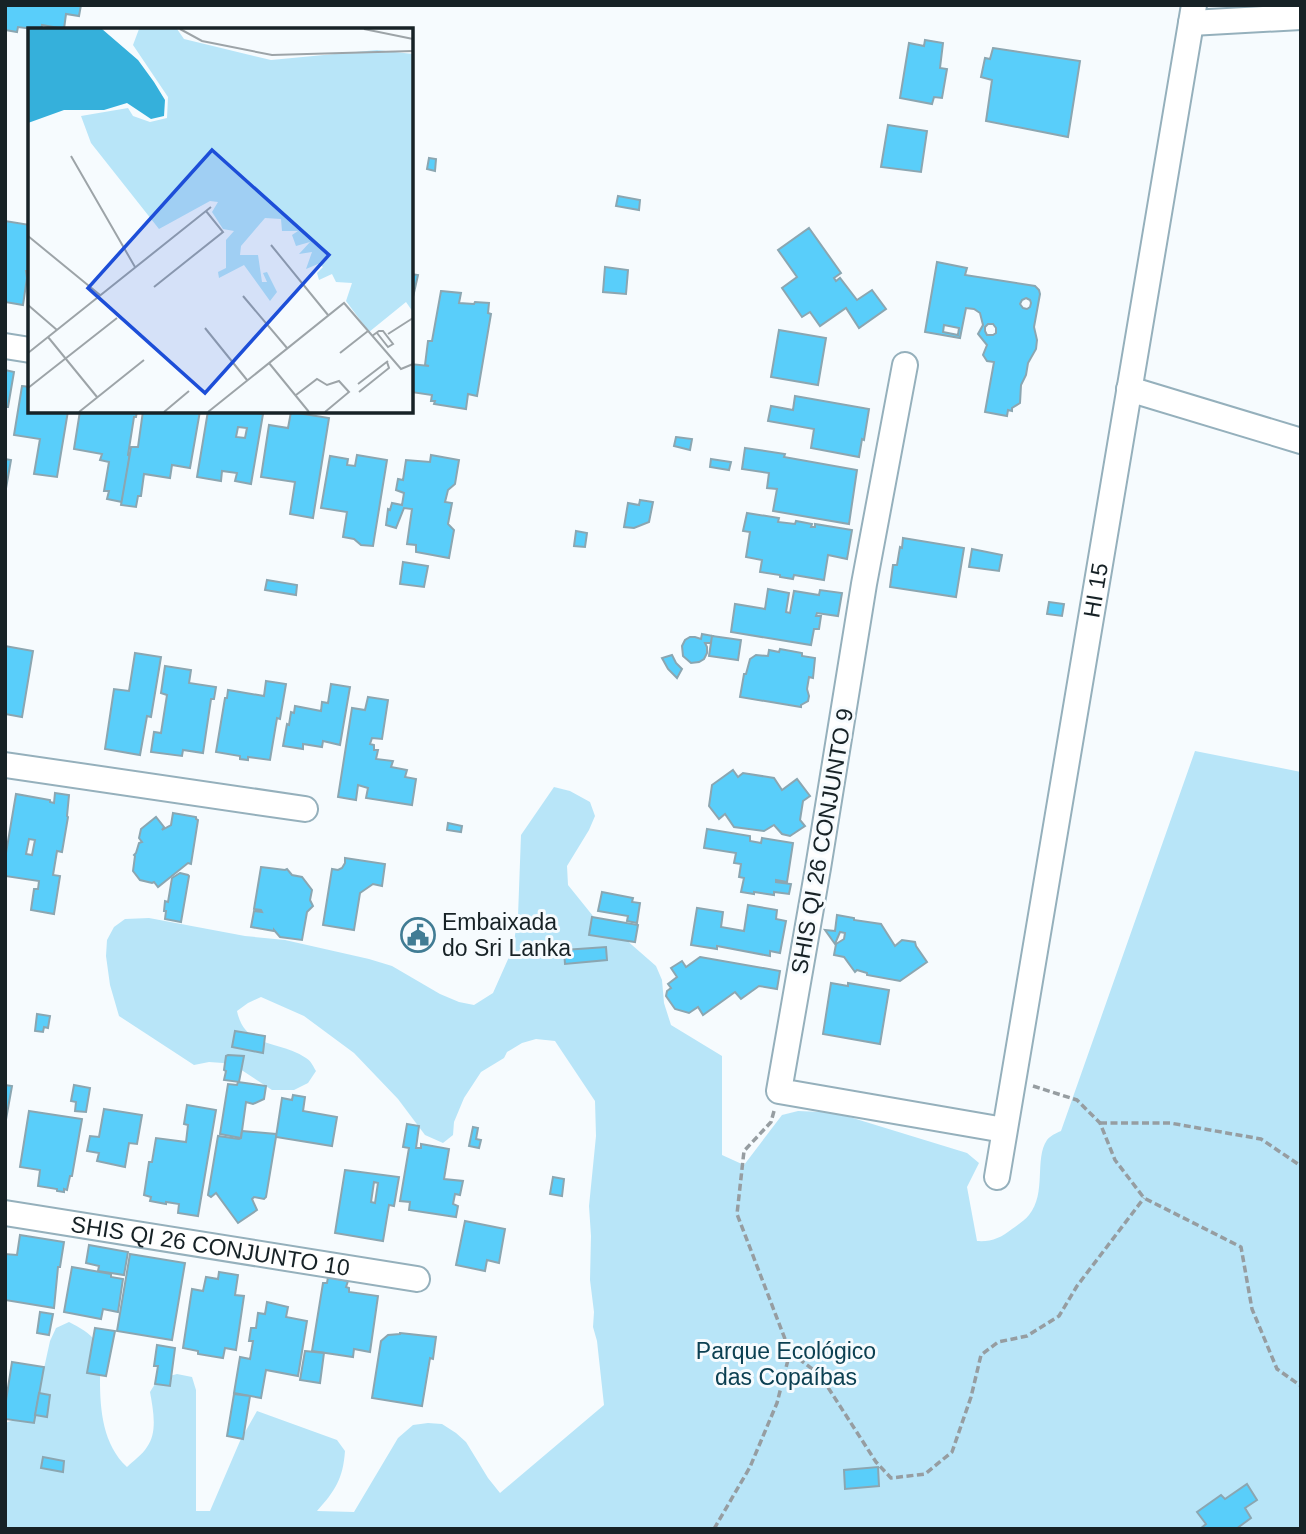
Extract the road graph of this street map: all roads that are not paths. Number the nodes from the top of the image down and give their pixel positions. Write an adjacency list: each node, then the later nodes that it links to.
1 (1193, 14): 2 (street); 6 (street, HI 15)
2 (1301, 18)
3 (5, 346): 4 (street)
4 (28, 350)
5 (905, 365): 10 (street, SHIS QI 26 CONJUNTO 9)
6 (1129, 389): 7 (street); 10 (street, HI 15)
7 (1301, 441)
8 (5, 765): 9 (street)
9 (305, 809)
10 (1004, 1130): 11 (street, HI 15)
11 (997, 1177)
12 (5, 1213): 13 (street, SHIS QI 26 CONJUNTO 10)
13 (417, 1279)

